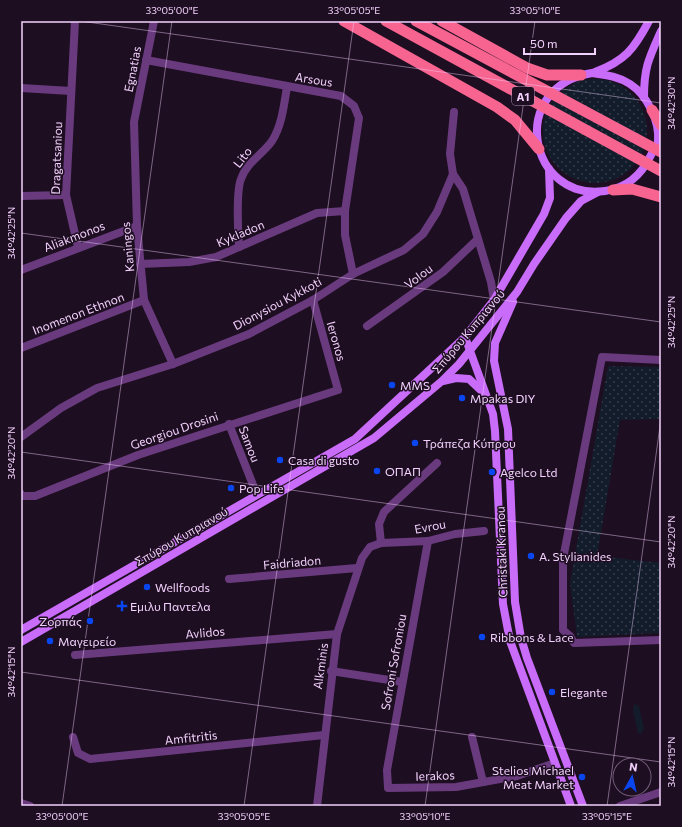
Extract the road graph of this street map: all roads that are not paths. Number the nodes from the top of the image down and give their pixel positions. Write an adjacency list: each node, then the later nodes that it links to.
1 (75, 21): 13 (street, Dragatsaniou)
2 (154, 21): 9 (street, Egnatias)
3 (344, 21): 19 (highway)
4 (386, 21): 22 (highway, A1, bridge)
5 (416, 21): 20 (highway, A1, bridge)
6 (442, 21): 10 (highway)
7 (649, 21): 10 (main road)
8 (661, 31): 14 (main road)
9 (146, 60): 11 (street, Arsous); 17 (street, Egnatias)
10 (587, 74): 14 (main road); 19 (main road)
11 (287, 87): 29 (street, Arsous); 33 (street, Lito)
12 (21, 88): 13 (street)
13 (71, 92): 26 (street, Dragatsaniou)
14 (644, 97): 15 (main road)
15 (652, 110): 18 (highway); 24 (main road)
16 (454, 112): 23 (street)
17 (134, 122): 30 (street, Kaningos)
18 (661, 125)
19 (539, 149): 21 (main road)
20 (661, 152)
21 (549, 170): 25 (main road); 40 (main road, Σπύρου Κυπριανού)
22 (661, 171)
23 (453, 174): 31 (street); 36 (street, Dionysiou Kykkoti)
24 (613, 190): 25 (main road); 28 (highway)
25 (598, 192): 37 (main road, Σπύρου Κυπριανού)
26 (66, 195): 27 (street); 32 (street, Dragatsaniou)
27 (21, 196)
28 (661, 197)
29 (345, 211): 33 (street, Kykladon); 36 (street, Arsous)
30 (136, 226): 32 (street, Aliakmonos); 34 (street, Kaningos)
31 (478, 239): 40 (street); 41 (street, Volou)
32 (78, 247): 35 (street, Aliakmonos)
33 (239, 247): 34 (street, Kykladon)
34 (140, 264): 38 (street, Kaningos)
35 (21, 270)
36 (353, 274): 39 (street, Dionysiou Kykkoti)
37 (517, 292): 44 (main road, Σπύρου Κυπριανού); 76 (main road, Christaki Kranou)
38 (144, 300): 43 (street, Inomenon Ethnon); 46 (street, Kaningos)
39 (313, 300): 46 (street, Dionysiou Kykkoti); 48 (street, Ieronos)
40 (494, 300): 42 (main road, Σπύρου Κυπριανού)
41 (367, 326)
42 (466, 337): 44 (main road, Christaki Kranou); 54 (main road, Σπύρου Κυπριανού)
43 (21, 348)
44 (470, 351): 47 (main road, Σπύρου Κυπριανού); 49 (main road, Christaki Kranou)
45 (661, 360): 62 (street)
46 (173, 364): 51 (street, Dionysiou Kykkoti)
47 (442, 382): 49 (main road); 63 (main road, Σπύρου Κυπριανού)
48 (338, 390): 50 (street, Georgiou Drosini)
49 (486, 396): 70 (main road, Christaki Kranou)
50 (229, 424): 53 (street, Georgiou Drosini); 54 (street, Samou)
51 (21, 437)
52 (437, 463): 57 (street)
53 (21, 494)
54 (257, 495): 60 (main road, Σπύρου Κυπριανού)
55 (484, 531): 56 (street, Evrou)
56 (428, 541): 57 (street, Evrou); 66 (street, Sofroni Sofroniou)
57 (381, 543): 58 (street, Alkminis)
58 (357, 568): 59 (street, Faidriadon); 61 (street, Alkminis)
59 (229, 579)
60 (21, 630)
61 (337, 634): 64 (street, Avlidos); 65 (street, Alkminis)
62 (661, 640)
63 (21, 642)
64 (75, 655)
65 (331, 671): 66 (street); 67 (street, Alkminis)
66 (402, 682): 72 (street, Sofroni Sofroniou)
67 (324, 735): 68 (street, Amfitritis); 74 (street, Alkminis)
68 (73, 737)
69 (472, 737): 71 (street)
70 (555, 763): 71 (street, Ierakos); 75 (main road, Christaki Kranou)
71 (483, 782): 72 (street, Ierakos)
72 (388, 788)
73 (661, 792): 77 (street)
74 (317, 806)
75 (571, 806)
76 (583, 806)
77 (620, 806)

